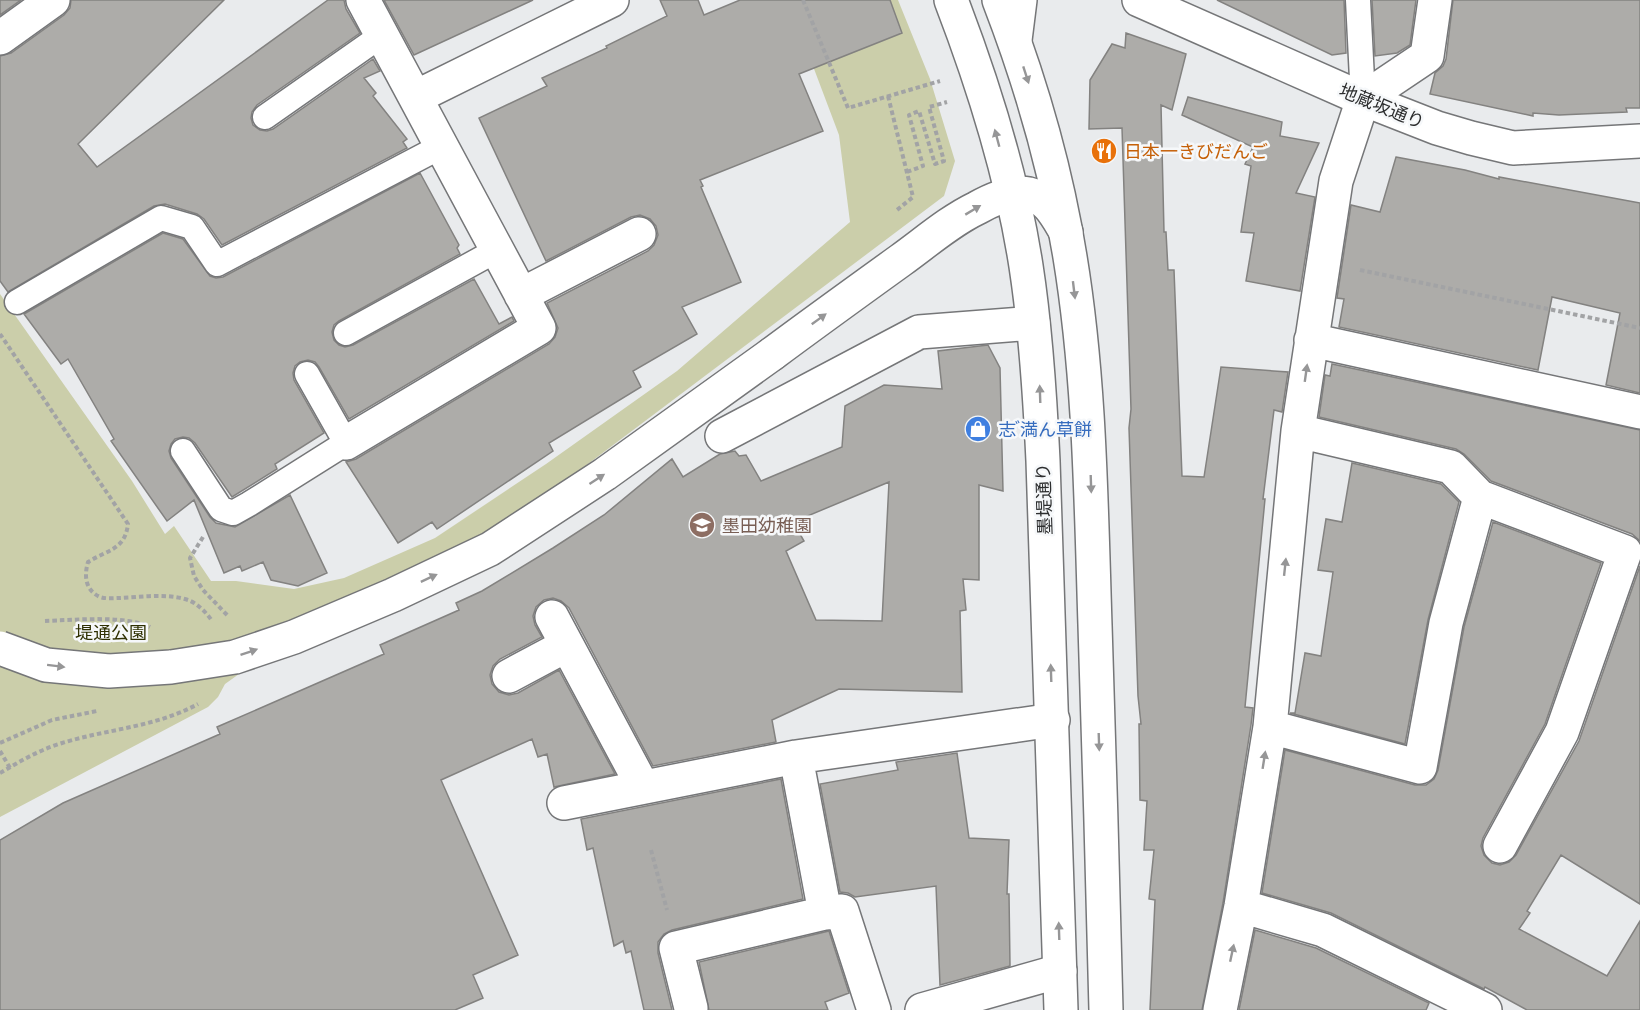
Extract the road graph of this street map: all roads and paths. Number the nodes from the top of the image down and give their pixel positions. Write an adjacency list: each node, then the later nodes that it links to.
1 (53, 0): 12 (main road)
2 (363, 0): 11 (main road)
3 (612, 0): 16 (main road)
4 (803, 0): 15 (path)
5 (951, 0): 23 (main road, 墨堤通り, one-way to 5)
6 (999, 0): 13 (main road)
7 (1020, 0): 13 (main road)
8 (1138, 0): 17 (main road, 地蔵坂通り)
9 (1358, 0): 17 (lane)
10 (1435, 0): 17 (main road)
11 (382, 35): 16 (main road); 19 (lane)
12 (0, 38)
13 (1015, 40): 25 (main road, one-way to 25)
14 (944, 80): 15 (path)
15 (888, 96): 22 (path)
16 (416, 97): 21 (main road)
17 (1364, 99): 20 (main road, 地蔵坂通り); 28 (main road)
18 (950, 101): 22 (path)
19 (265, 117)
20 (1640, 141)
21 (442, 146): 27 (main road); 30 (lane)
22 (907, 172): 24 (path)
23 (1011, 195): 25 (main road); 31 (main road, 墨堤通り); 48 (main road, one-way to 23, bridge)
24 (895, 212)
25 (1066, 232): 69 (main road, one-way to 69)
26 (639, 234): 29 (main road)
27 (497, 250): 29 (main road); 33 (lane)
28 (1324, 263): 32 (path); 35 (main road)
29 (521, 295): 40 (main road)
30 (17, 302)
31 (1033, 323): 39 (main road); 51 (main road, 墨堤通り, one-way to 31)
32 (1640, 328)
33 (346, 333)
34 (0, 334): 46 (path)
35 (1311, 340): 37 (main road); 38 (main road, one-way to 35)
36 (307, 374): 40 (lane)
37 (1640, 412)
38 (1298, 431): 42 (main road); 52 (main road, one-way to 38)
39 (722, 436)
40 (346, 443): 43 (lane)
41 (183, 451): 43 (lane)
42 (1480, 497): 52 (main road); 59 (main road)
43 (221, 509): 45 (path)
44 (41, 621): 47 (path)
45 (234, 623)
46 (214, 628)
47 (154, 630)
48 (0, 648)
49 (509, 676): 57 (main road)
50 (200, 703): 55 (path)
51 (1053, 720): 54 (main road); 64 (main road, 墨堤通り, one-way to 51)
52 (1270, 727): 61 (main road, one-way to 52)
53 (0, 751): 55 (path)
54 (796, 757): 57 (main road); 62 (main road)
55 (10, 768): 56 (path)
56 (0, 773)
57 (643, 787): 58 (main road)
58 (564, 803)
59 (1500, 846)
60 (651, 850): 63 (path)
61 (1242, 906): 70 (main road, one-way to 61); 71 (main road)
62 (825, 913): 63 (main road); 66 (main road)
63 (676, 948): 65 (main road)
64 (1060, 971): 67 (main road); 68 (main road, 墨堤通り)
65 (691, 1008)
66 (874, 1010)
67 (922, 1010)
68 (1061, 1010)
69 (1106, 1010)
70 (1220, 1010)
71 (1485, 1010)

